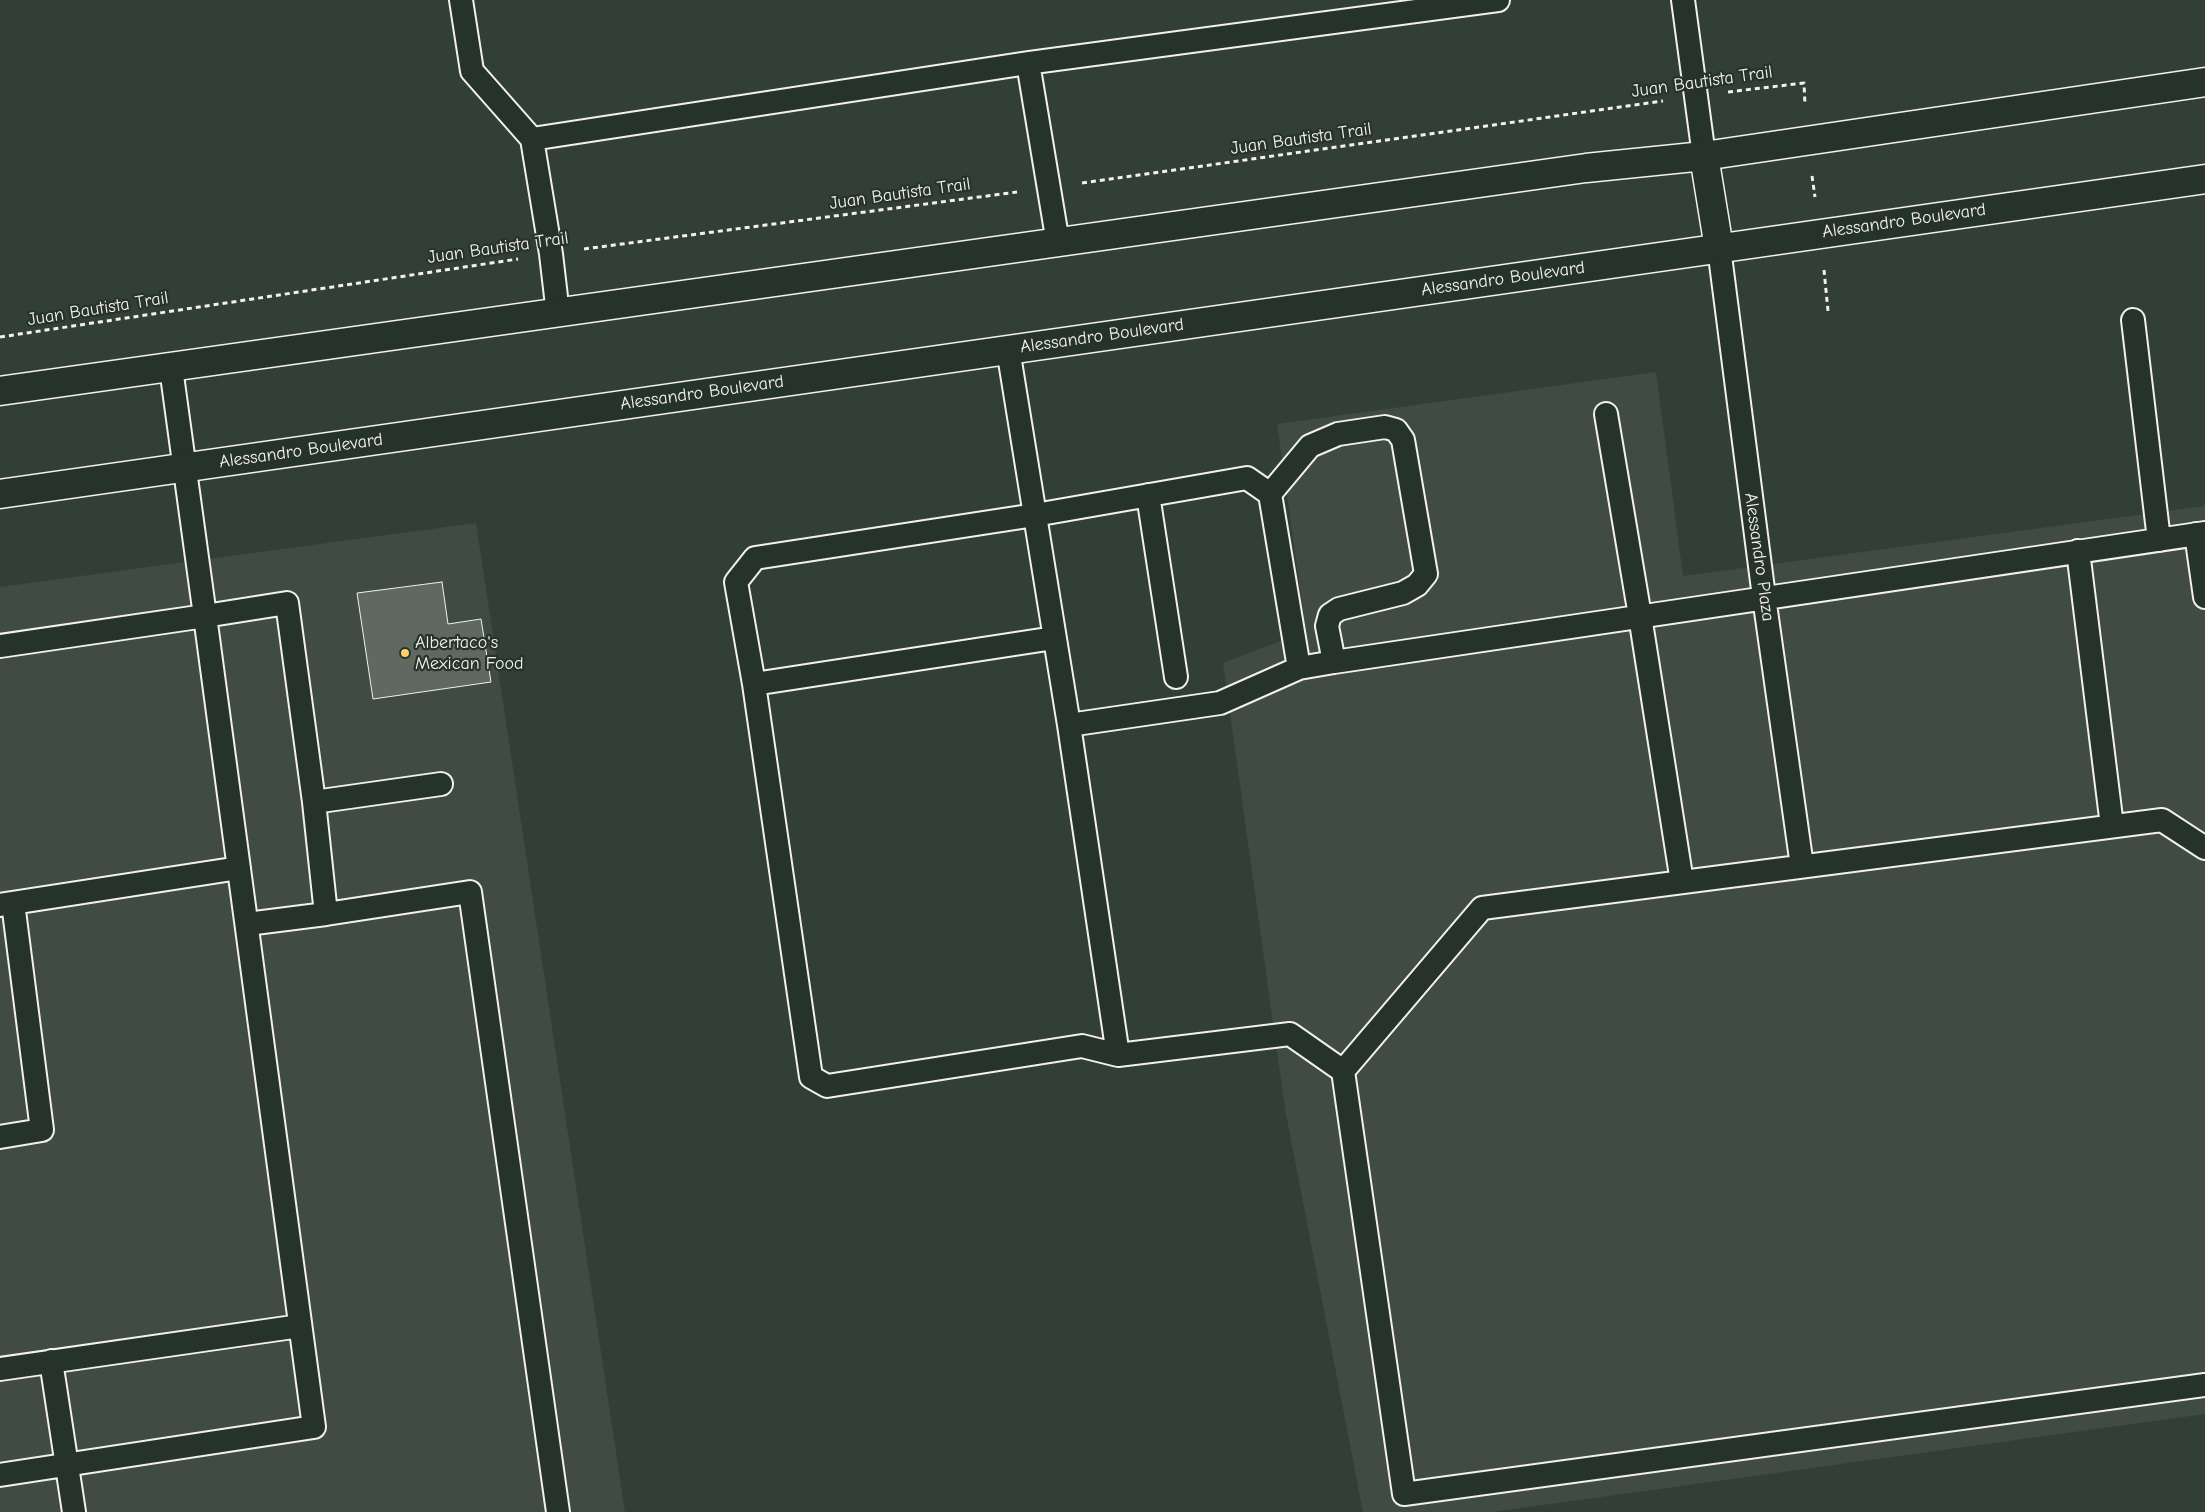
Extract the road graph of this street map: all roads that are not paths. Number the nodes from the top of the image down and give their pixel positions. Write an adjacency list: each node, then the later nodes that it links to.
1 (461, 0): 6 (lane)
2 (1498, 0): 4 (lane)
3 (1683, 0): 7 (lane)
4 (1028, 63): 6 (lane); 9 (lane)
5 (2205, 82): 7 (main road)
6 (532, 139): 11 (lane)
7 (1704, 156): 9 (main road); 10 (main road)
8 (2205, 178): 10 (main road, Alessandro Boulevard)
9 (1058, 243): 11 (main road)
10 (1719, 248): 13 (main road, Alessandro Boulevard); 25 (lane, Alessandro Plaza)
11 (558, 314): 14 (main road)
12 (2132, 320): 23 (lane)
13 (1008, 349): 17 (main road, Alessandro Boulevard); 21 (lane)
14 (171, 368): 15 (main road); 17 (lane)
15 (0, 391)
16 (1606, 414): 28 (lane)
17 (185, 468): 18 (main road, Alessandro Boulevard); 27 (lane)
18 (0, 494)
19 (1270, 494): 20 (lane); 31 (lane); 32 (lane)
20 (1148, 495): 21 (lane); 33 (lane)
21 (1035, 514): 29 (lane); 34 (lane)
22 (2201, 534): 23 (lane); 26 (lane)
23 (2159, 540): 24 (lane)
24 (2078, 552): 25 (lane); 38 (lane)
25 (1764, 597): 28 (lane); 40 (lane, Alessandro Plaza)
26 (2205, 597)
27 (205, 616): 30 (lane); 37 (lane); 41 (lane)
28 (1640, 616): 31 (lane); 42 (lane)
29 (1054, 638): 34 (lane); 35 (lane)
30 (0, 646)
31 (1334, 662): 32 (lane)
32 (1300, 668): 35 (lane)
33 (1176, 677)
34 (754, 684): 46 (lane)
35 (1069, 725): 46 (lane)
36 (441, 784): 37 (lane)
37 (314, 802): 44 (lane)
38 (2112, 826): 39 (lane); 40 (lane)
39 (2204, 845)
40 (1802, 866): 42 (lane)
41 (239, 868): 43 (lane); 45 (lane)
42 (1682, 882): 47 (lane)
43 (7, 904): 48 (lane)
44 (326, 914): 45 (lane); 56 (lane)
45 (246, 924): 49 (lane)
46 (1118, 1055): 47 (lane)
47 (1343, 1071): 52 (lane)
48 (0, 1137)
49 (300, 1326): 50 (lane); 53 (lane)
50 (51, 1361): 51 (lane); 53 (lane)
51 (0, 1368)
52 (2205, 1385)
53 (67, 1464): 54 (lane); 55 (lane)
54 (0, 1474)
55 (74, 1512)
56 (558, 1512)

